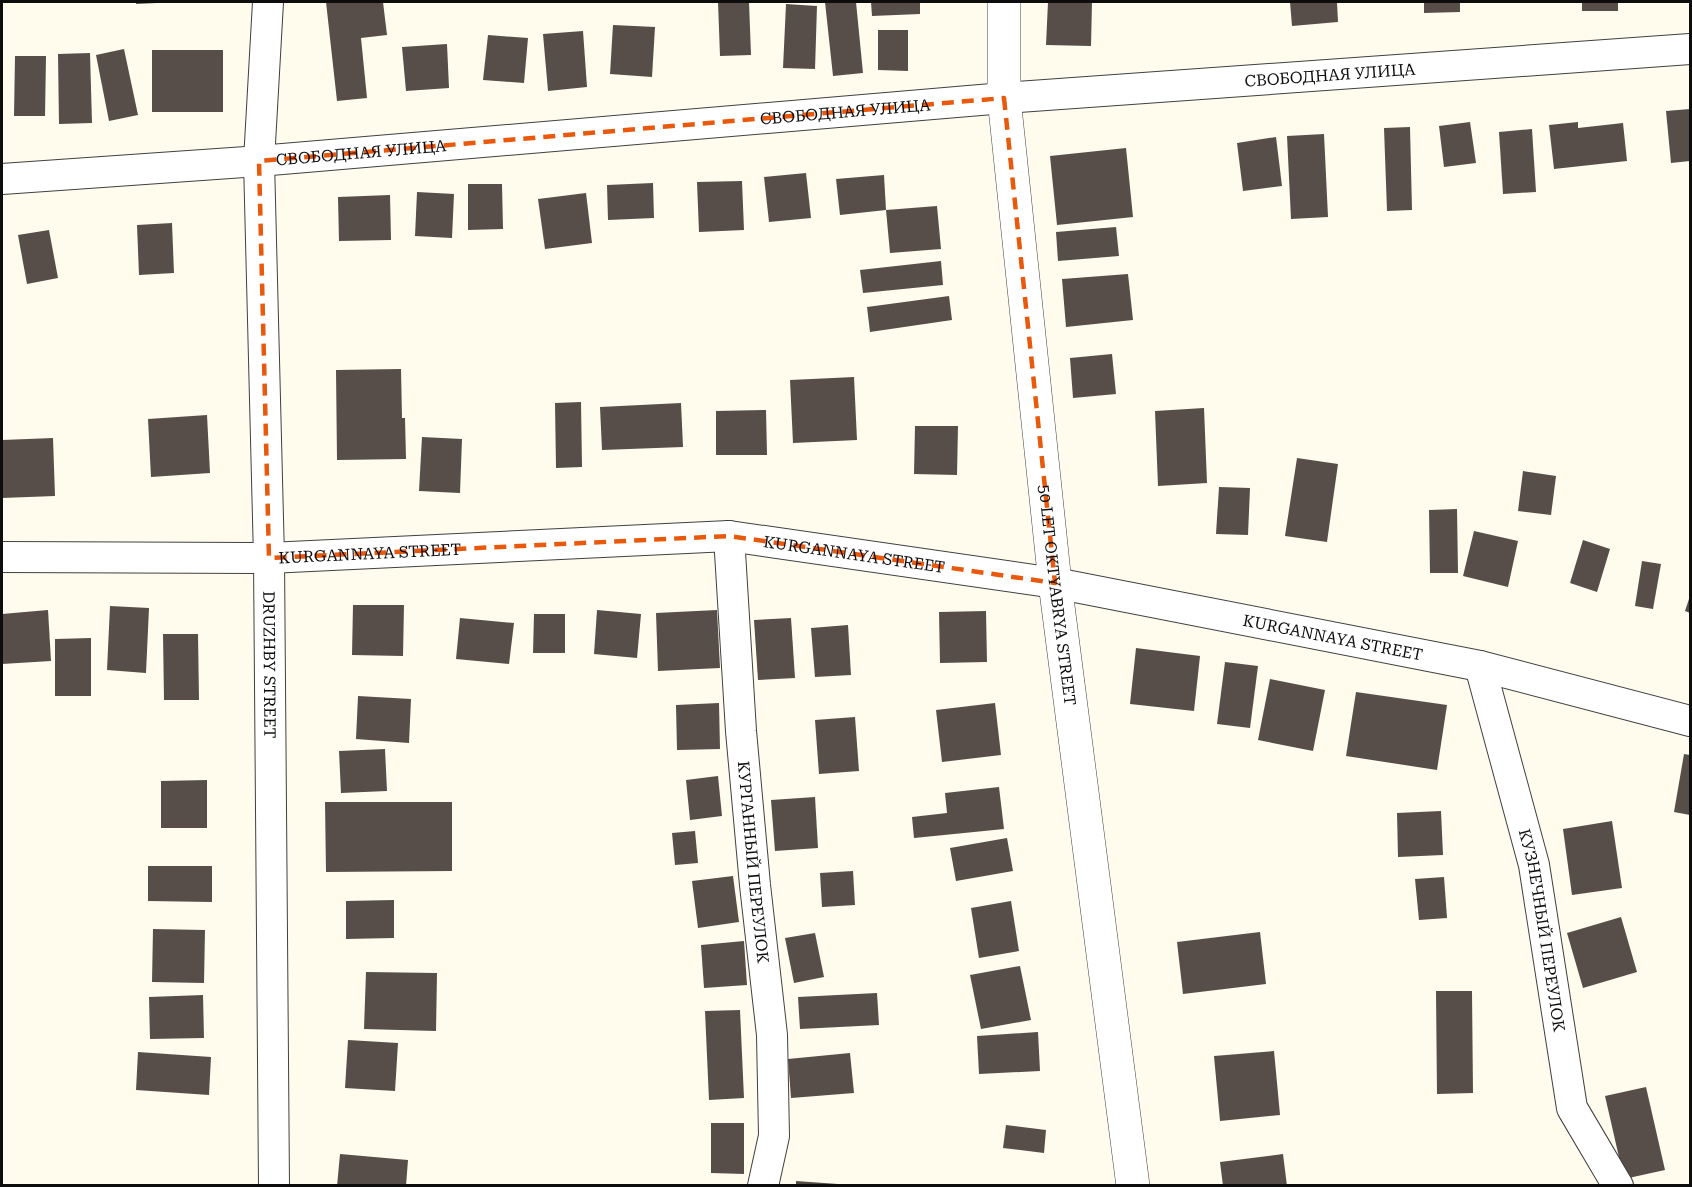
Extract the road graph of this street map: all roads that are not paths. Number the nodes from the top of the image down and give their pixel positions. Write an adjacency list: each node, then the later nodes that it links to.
1 (268, 2): 5 (street, DRUZHBY STREET)
2 (1004, 2): 4 (street, 50 LET OKTYABRYA STREET)
3 (1690, 49): 4 (street, СВОБОДНАЯ УЛИЦА)
4 (1004, 99): 5 (street, СВОБОДНАЯ УЛИЦА); 10 (street, 50 LET OKTYABRYA STREET)
5 (260, 161): 6 (street, СВОБОДНАЯ УЛИЦА); 9 (street, DRUZHBY STREET)
6 (2, 179)
7 (729, 536): 9 (street, KURGANNAYA STREET); 10 (street, KURGANNAYA STREET); 14 (street, КУРГАННЫЙ ПЕРЕУЛОК)
8 (2, 557): 9 (street, KURGANNAYA STREET)
9 (269, 558): 13 (street, DRUZHBY STREET)
10 (1055, 583): 11 (street, KURGANNAYA STREET); 15 (street, 50 LET OKTYABRYA STREET)
11 (1480, 666): 12 (street, KURGANNAYA STREET); 16 (street, КУЗНЕЧНЫЙ ПЕРЕУЛОК)
12 (1690, 721)
13 (274, 1185)
14 (763, 1185)
15 (1133, 1185)
16 (1618, 1185)

